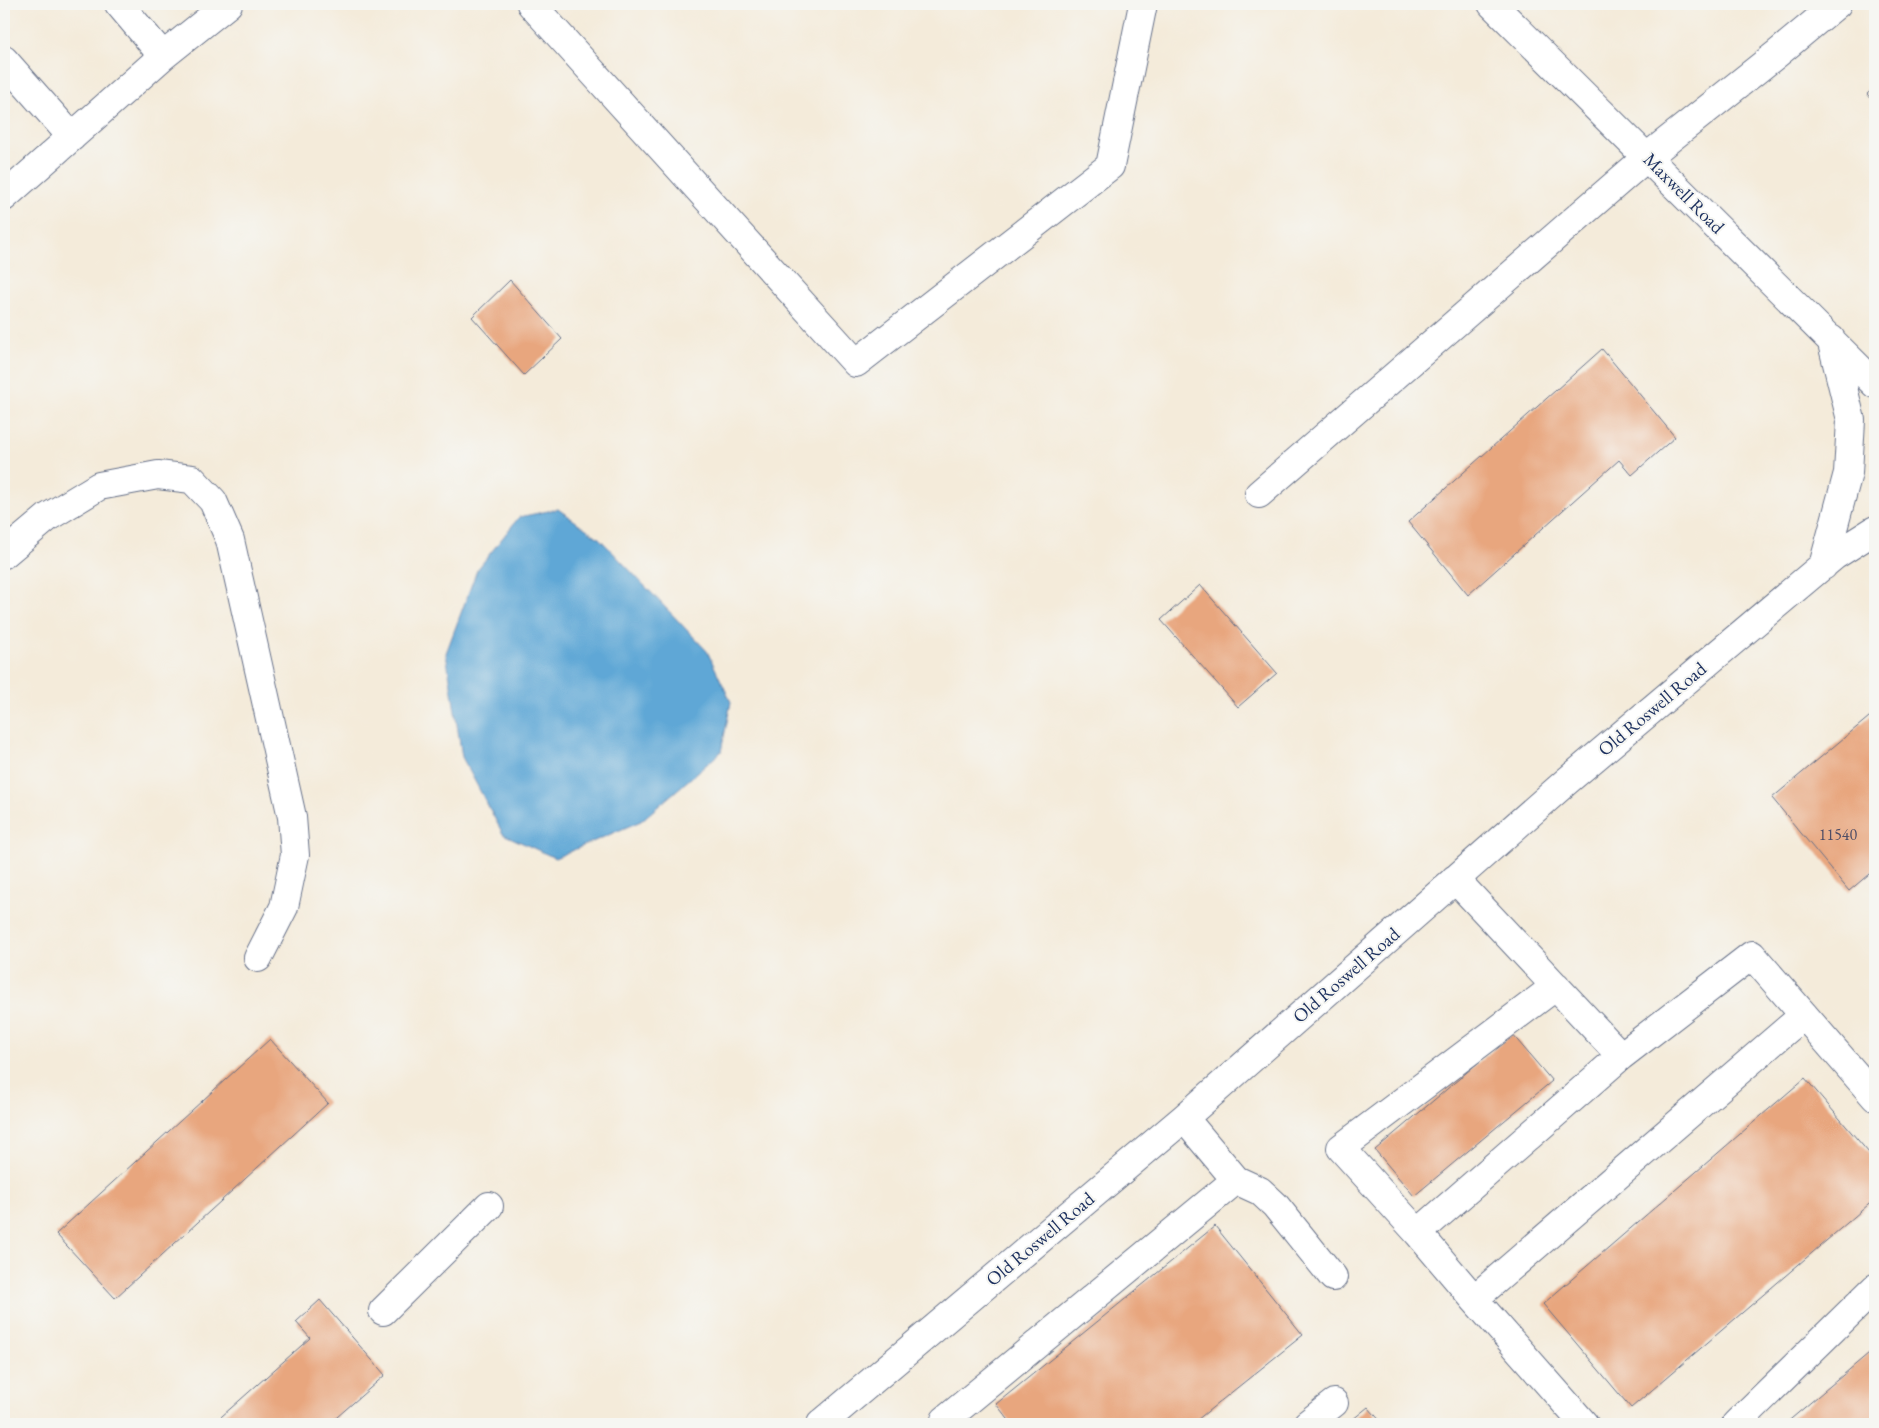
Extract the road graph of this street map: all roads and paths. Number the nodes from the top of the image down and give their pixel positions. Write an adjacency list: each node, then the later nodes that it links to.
1 (119, 4): 7 (street)
2 (228, 4): 7 (street)
3 (531, 4): 4 (street)
4 (1143, 4)
5 (1492, 4): 10 (street, Maxwell Road)
6 (1836, 4): 10 (street)
7 (163, 56): 9 (street)
8 (4, 60): 9 (street)
9 (72, 136): 11 (street)
10 (1647, 157): 12 (street, Maxwell Road); 14 (street)
11 (4, 197)
12 (1831, 339): 13 (street, Maxwell Road); 17 (street)
13 (1875, 384)
14 (1259, 494)
15 (1875, 530): 17 (street, Old Roswell Road)
16 (4, 554): 19 (street)
17 (1823, 566): 18 (street, Old Roswell Road)
18 (1455, 879): 20 (street); 24 (street, Old Roswell Road)
19 (258, 958)
20 (1556, 986): 22 (street); 27 (street)
21 (1804, 1015): 22 (street); 23 (street); 30 (street)
22 (1621, 1056): 27 (street)
23 (1875, 1097)
24 (1184, 1118): 25 (street); 33 (street, Old Roswell Road)
25 (1236, 1180): 28 (street); 34 (street)
26 (488, 1206): 31 (street)
27 (1418, 1233): 30 (street)
28 (1333, 1277)
29 (1875, 1288): 37 (street)
30 (1474, 1299): 36 (street)
31 (383, 1312)
32 (1334, 1403): 35 (street)
33 (824, 1423)
34 (949, 1424)
35 (1307, 1424)
36 (1584, 1424)
37 (1736, 1424)

